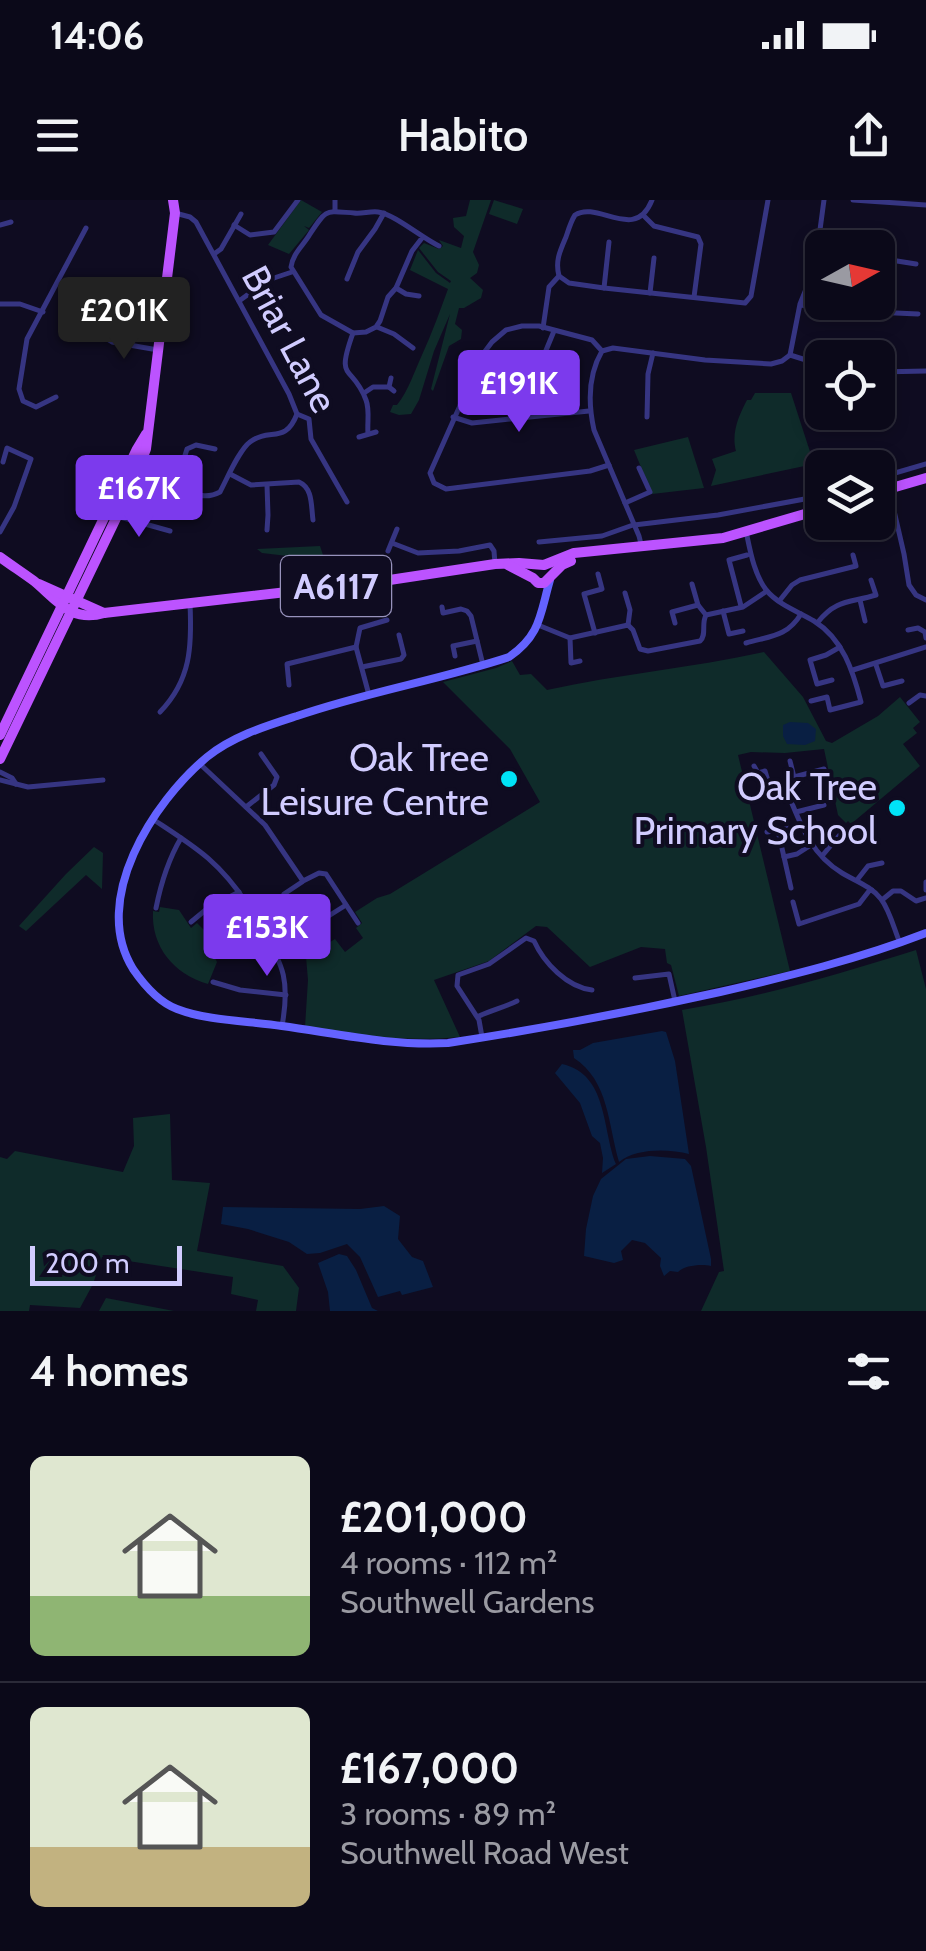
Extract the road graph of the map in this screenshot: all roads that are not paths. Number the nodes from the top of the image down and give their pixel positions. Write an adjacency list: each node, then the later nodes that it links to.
1 (173, 200): 12 (main road)
2 (184, 200): 12 (main road)
3 (298, 200): 16 (street)
4 (335, 200): 10 (street)
5 (652, 200): 14 (street)
6 (768, 200): 35 (street)
7 (824, 200): 19 (street)
8 (853, 200): 9 (street)
9 (926, 205)
10 (335, 210): 11 (street); 27 (street)
11 (384, 213): 20 (street); 29 (street)
12 (175, 214): 23 (street, Briar Lane); 47 (main road)
13 (241, 214): 16 (street)
14 (643, 215): 28 (street); 35 (street)
15 (11, 222): 17 (street)
16 (234, 225): 23 (street)
17 (0, 226)
18 (86, 228): 39 (street)
19 (822, 230)
20 (422, 238): 22 (street); 30 (street)
21 (609, 242): 31 (street)
22 (439, 246)
23 (214, 254): 36 (street, Briar Lane)
24 (654, 258): 32 (street)
25 (895, 261): 26 (street)
26 (916, 264)
27 (292, 272): 36 (street); 44 (street)
28 (559, 276): 31 (street); 42 (street)
29 (347, 279)
30 (396, 288): 34 (street); 41 (street)
31 (604, 288): 32 (street)
32 (650, 293): 35 (street)
33 (805, 293): 38 (street)
34 (421, 296)
35 (694, 298)
36 (238, 301): 58 (street, Briar Lane)
37 (0, 304): 39 (street)
38 (800, 304): 40 (street); 50 (street)
39 (42, 312): 56 (street)
40 (918, 314)
41 (376, 327): 44 (street); 46 (street)
42 (543, 328): 43 (street); 59 (street)
43 (554, 330): 48 (street); 60 (street)
44 (353, 333): 55 (street)
45 (104, 337): 47 (street)
46 (412, 348)
47 (158, 350): 63 (main road)
48 (602, 351): 49 (street); 57 (street)
49 (653, 353): 50 (street); 61 (street)
50 (790, 355): 51 (street)
51 (805, 360)
52 (926, 371): 53 (street)
53 (895, 372)
54 (391, 378): 55 (street)
55 (363, 393): 64 (street)
56 (56, 397)
57 (590, 411): 60 (street); 71 (street)
58 (297, 414): 74 (street); 81 (street, Briar Lane)
59 (454, 417): 60 (street); 71 (street)
60 (524, 417)
61 (648, 417)
62 (376, 432): 64 (street)
63 (147, 433): 86 (main road); 105 (main road)
64 (368, 434): 65 (street)
65 (359, 437)
66 (0, 443): 68 (street)
67 (212, 446): 78 (street)
68 (8, 448): 69 (street); 84 (street)
69 (3, 462)
70 (926, 464): 73 (street)
71 (610, 466): 82 (street)
72 (639, 468): 82 (street)
73 (895, 473)
74 (230, 474): 77 (street); 78 (street)
75 (926, 478): 79 (main road)
76 (166, 484): 78 (street)
77 (266, 485): 87 (street); 91 (street)
78 (175, 487)
79 (895, 487)
80 (805, 499): 88 (street)
81 (347, 502)
82 (625, 504): 88 (street)
83 (0, 510): 84 (street)
84 (11, 513): 94 (street)
85 (805, 514): 93 (main road)
86 (117, 516): 92 (street); 116 (main road)
87 (314, 516)
88 (634, 525): 96 (street); 97 (street)
89 (895, 527): 114 (street)
90 (397, 529): 95 (street)
91 (266, 530)
92 (170, 531)
93 (746, 531): 97 (main road); 109 (street)
94 (0, 532)
95 (392, 542): 98 (street); 102 (street)
96 (539, 542)
97 (641, 547): 104 (main road)
98 (388, 551)
99 (747, 555): 119 (street)
100 (853, 555): 115 (street)
101 (0, 557): 108 (main road, A6117)
102 (501, 564): 104 (main road, A6117); 117 (main road, A6117)
103 (598, 574): 110 (street)
104 (542, 575): 129 (street)
105 (76, 579): 108 (main road); 116 (main road)
106 (872, 580): 113 (street)
107 (692, 584): 118 (street)
108 (42, 586): 116 (main road, A6117)
109 (767, 591): 115 (street); 119 (street)
110 (584, 594): 112 (street); 134 (street)
111 (625, 594): 130 (street)
112 (576, 596)
113 (860, 600): 126 (street); 127 (street)
114 (926, 600)
115 (780, 601): 122 (street)
116 (69, 604): 123 (main road, A6117); 133 (main road); 157 (main road)
117 (190, 604): 123 (main road, A6117); 156 (street)
118 (698, 605): 124 (street); 128 (street)
119 (740, 606): 121 (street)
120 (442, 608): 138 (street)
121 (724, 610): 124 (street); 132 (street)
122 (800, 614): 127 (street); 139 (street)
123 (98, 615): 133 (main road)
124 (706, 616): 130 (street)
125 (388, 620): 140 (street)
126 (866, 621)
127 (817, 622): 141 (street)
128 (675, 623)
129 (538, 625): 136 (street); 146 (street)
130 (628, 625): 134 (street)
131 (908, 630): 137 (street)
132 (743, 631)
133 (61, 632): 158 (main road)
134 (594, 633): 136 (street)
135 (400, 634): 147 (street)
136 (570, 638): 144 (street)
137 (926, 638)
138 (477, 640): 143 (street); 146 (street)
139 (746, 643)
140 (356, 646): 147 (street); 151 (street)
141 (840, 647): 148 (street); 149 (street)
142 (926, 647): 145 (street)
143 (455, 656)
144 (580, 661)
145 (876, 664): 148 (street); 150 (street)
146 (483, 666): 152 (street)
147 (362, 667): 152 (street)
148 (853, 670): 154 (street)
149 (832, 680)
150 (902, 681)
151 (289, 684)
152 (369, 695): 161 (street)
153 (926, 696): 155 (street)
154 (811, 702)
155 (909, 703)
156 (160, 712)
157 (0, 735)
158 (0, 760)
159 (790, 761): 165 (street)
160 (256, 763): 171 (street)
161 (200, 764): 171 (street); 173 (street)
162 (754, 766): 169 (street)
163 (824, 769): 165 (street)
164 (0, 772): 168 (street)
165 (794, 777): 169 (street)
166 (0, 780): 168 (street)
167 (103, 780): 168 (street)
168 (16, 784)
169 (789, 796): 172 (street)
170 (824, 805): 172 (street)
171 (246, 807): 181 (street)
172 (796, 812): 180 (street)
173 (154, 820): 178 (street); 212 (street)
174 (790, 828): 175 (street)
175 (778, 831): 177 (street); 183 (street)
176 (843, 831): 182 (street)
177 (767, 832)
178 (181, 838): 191 (street); 198 (street)
179 (292, 842): 181 (street)
180 (812, 844): 182 (street); 183 (street)
181 (280, 848): 185 (street)
182 (822, 856): 186 (street)
183 (784, 857): 188 (street)
184 (882, 863): 186 (street)
185 (303, 881): 192 (street); 197 (street)
186 (856, 881): 189 (street)
187 (926, 882): 190 (street)
188 (791, 888)
189 (872, 890): 194 (street); 195 (street)
190 (926, 890)
191 (239, 892): 196 (street); 199 (street)
192 (284, 894)
193 (926, 898): 194 (street)
194 (882, 900): 203 (street)
195 (793, 902)
196 (247, 904)
197 (346, 905): 200 (street); 201 (street)
198 (156, 908)
199 (190, 922)
200 (319, 922)
201 (358, 923)
202 (926, 932): 203 (street)
203 (900, 943): 210 (street)
204 (233, 947): 208 (street)
205 (635, 978): 210 (street)
206 (213, 982): 208 (street)
207 (592, 990): 211 (street)
208 (286, 994): 212 (street)
209 (518, 1001): 211 (street)
210 (675, 1002): 213 (street)
211 (478, 1016): 213 (street)
212 (282, 1026): 213 (street)
213 (482, 1038)

